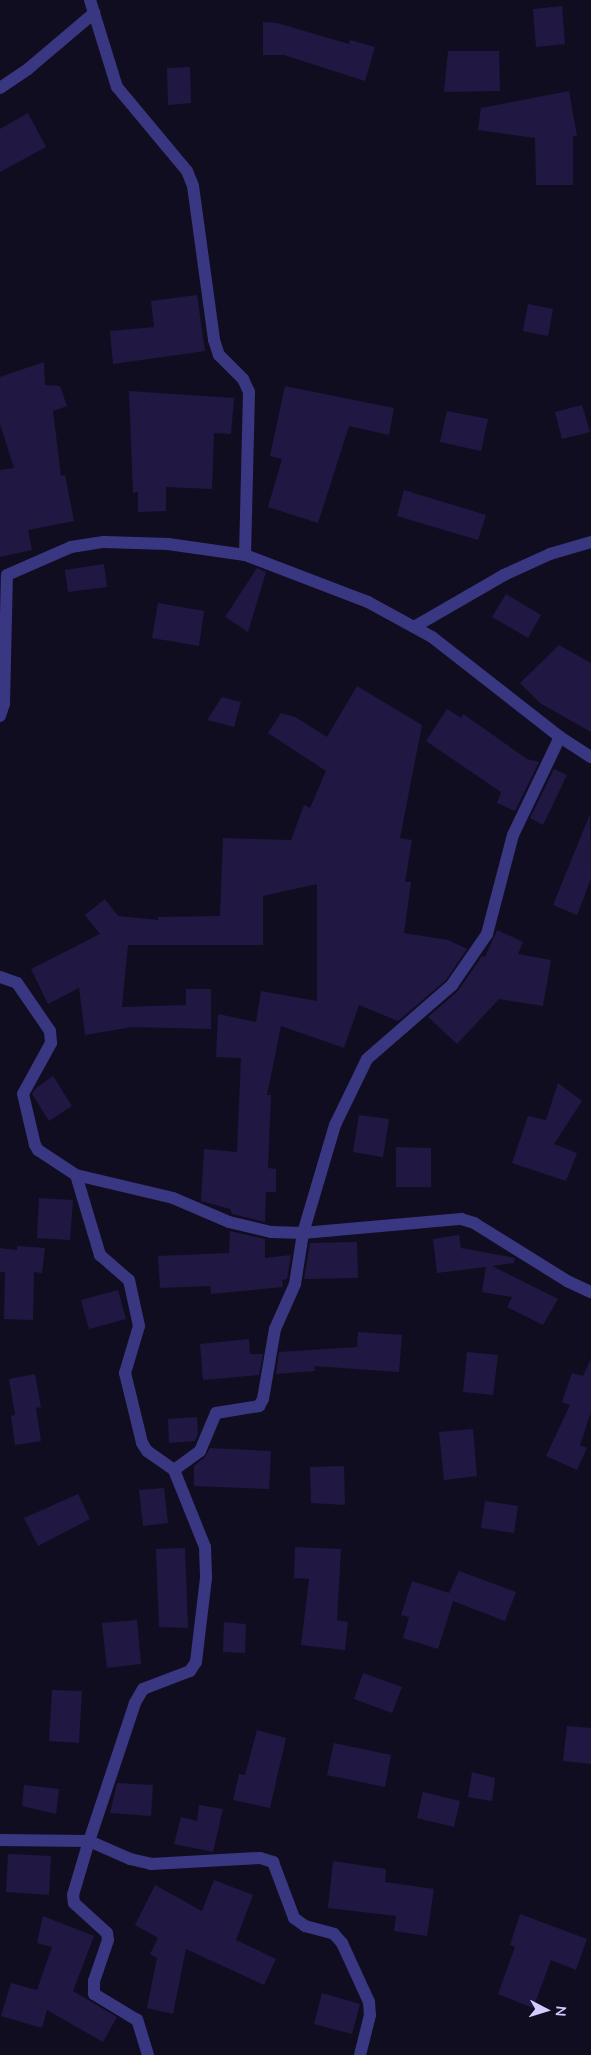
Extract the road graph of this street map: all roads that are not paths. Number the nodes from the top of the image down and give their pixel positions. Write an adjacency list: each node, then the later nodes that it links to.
1 (90, 0): 2 (street)
2 (94, 13): 3 (street); 5 (street)
3 (0, 88)
4 (591, 542): 7 (street)
5 (245, 554): 6 (street); 7 (street)
6 (4, 575): 8 (street)
7 (414, 627): 9 (street)
8 (0, 716)
9 (560, 737): 10 (street); 13 (street)
10 (591, 757)
11 (0, 977): 12 (street)
12 (76, 1175): 13 (street); 15 (street)
13 (303, 1233): 14 (street); 15 (street)
14 (591, 1292)
15 (174, 1470): 17 (street)
16 (0, 1840): 17 (street)
17 (89, 1841): 18 (street); 19 (street)
18 (148, 2055)
19 (360, 2055)

